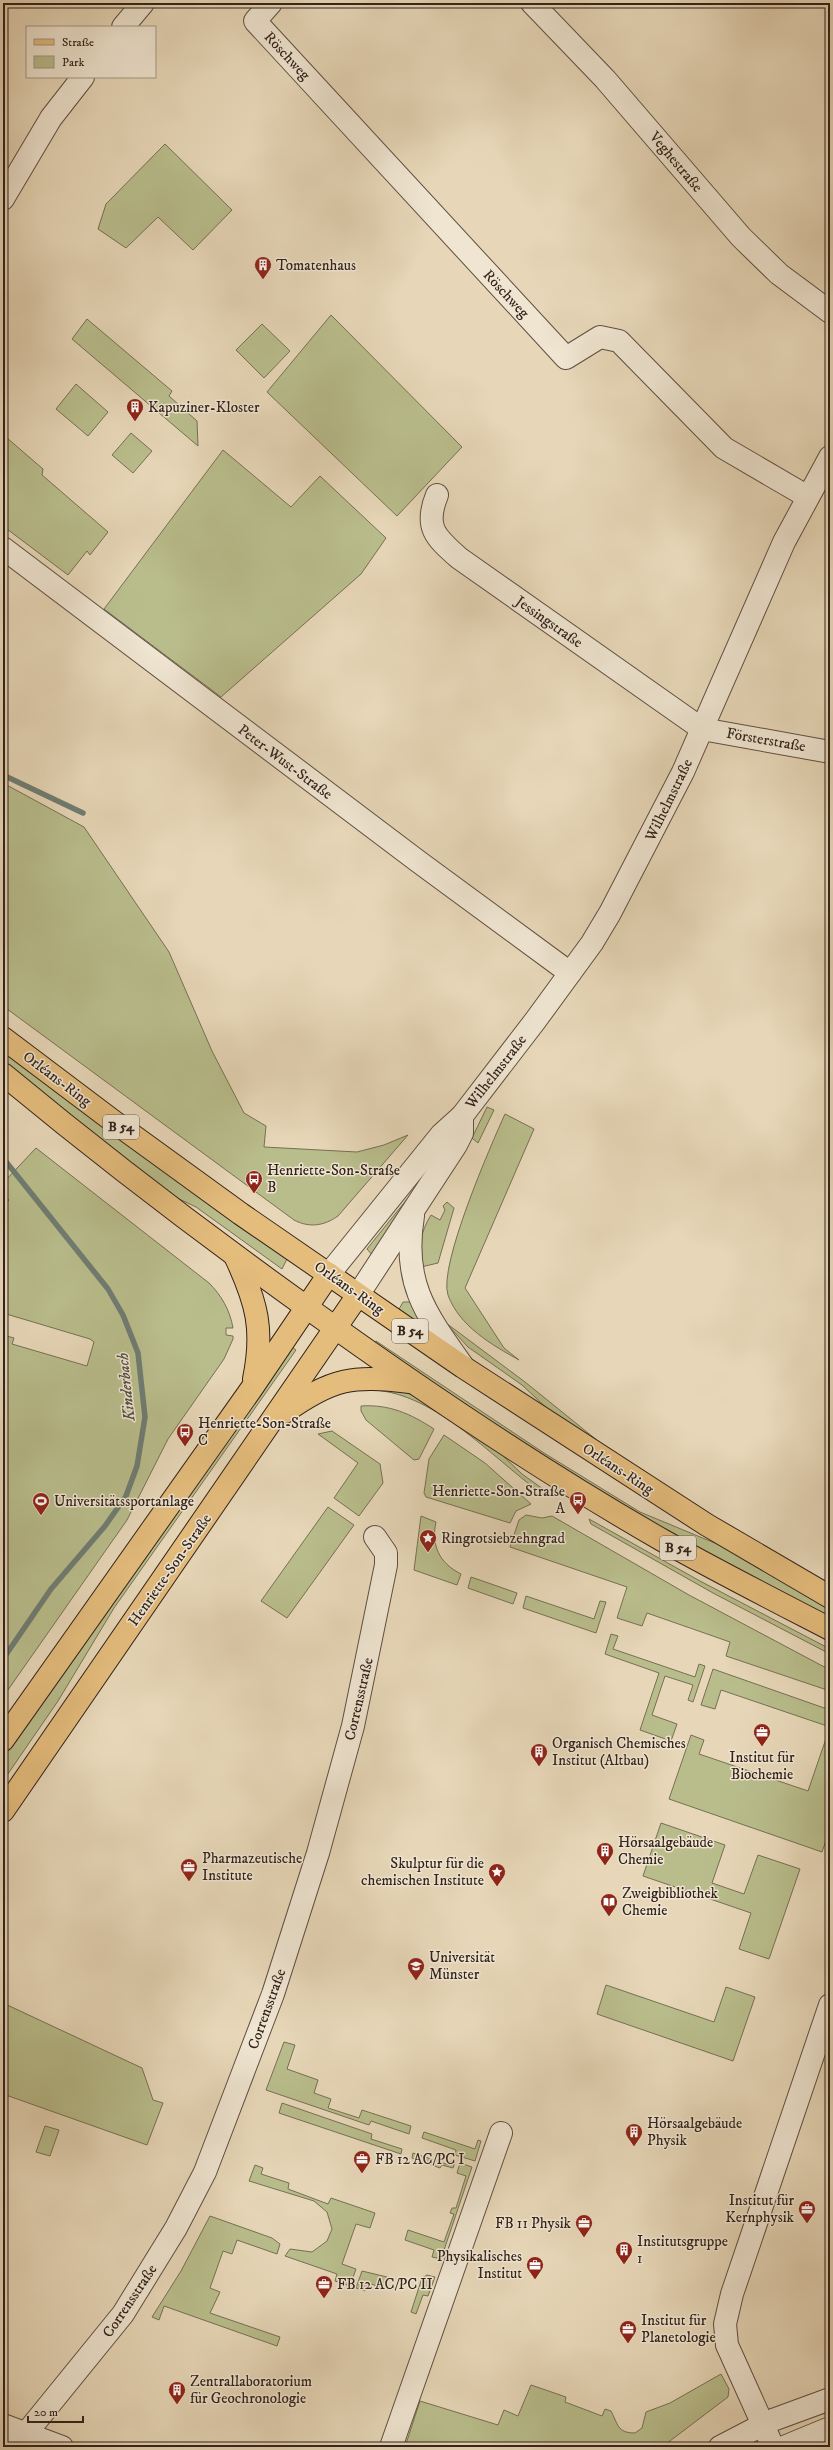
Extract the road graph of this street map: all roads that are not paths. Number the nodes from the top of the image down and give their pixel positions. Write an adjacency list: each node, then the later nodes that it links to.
1 (143, 3): 4 (street)
2 (271, 3): 9 (street, Röschweg)
3 (532, 3): 7 (street, Veghestraße)
4 (124, 26)
5 (82, 78): 6 (street)
6 (3, 199)
7 (830, 312)
8 (830, 457): 9 (street, Wilhelmstraße)
9 (817, 491): 12 (street, Wilhelmstraße)
10 (437, 494): 12 (street, Jessingstraße)
11 (3, 548): 14 (street, Peter-Wust-Straße)
12 (702, 729): 13 (street, Försterstraße); 14 (street, Wilhelmstraße)
13 (830, 752)
14 (570, 972): 17 (street, Wilhelmstraße)
15 (3, 1038): 20 (main road, Orléans-Ring / B 54)
16 (3, 1074): 19 (main road, Orléans-Ring / B 54)
17 (462, 1116): 18 (street, Wilhelmstraße); 20 (street, Wilhelmstraße)
18 (414, 1209): 21 (street, Wilhelmstraße); 24 (street, Wilhelmstraße)
19 (235, 1257): 22 (main road, Orléans-Ring / B 54); 26 (main road, B 54)
20 (329, 1274): 21 (main road, Orléans-Ring / B 54); 22 (main road, Wilhelmstraße)
21 (358, 1295): 23 (main road, Henriette-Son-Straße); 24 (main road, Orléans-Ring / B 54)
22 (307, 1308): 23 (main road, Orléans-Ring / B 54); 26 (main road)
23 (337, 1329): 25 (main road, Orléans-Ring / B 54); 27 (main road, Henriette-Son-Straße)
24 (463, 1367): 29 (main road, Orléans-Ring / B 54)
25 (413, 1382): 27 (main road); 30 (main road, Orléans-Ring / B 54)
26 (252, 1388): 31 (main road)
27 (272, 1421): 32 (main road, Henriette-Son-Straße)
28 (375, 1537): 39 (street, Corrensstraße)
29 (830, 1597)
30 (830, 1629)
31 (3, 1740)
32 (3, 1811)
33 (830, 2005): 37 (street)
34 (501, 2133): 41 (street)
35 (830, 2399): 37 (street)
36 (3, 2424): 39 (street)
37 (763, 2424): 42 (street); 43 (street)
38 (830, 2428): 44 (street)
39 (20, 2440): 40 (street)
40 (62, 2447)
41 (391, 2447)
42 (720, 2447)
43 (773, 2447)
44 (784, 2447)

